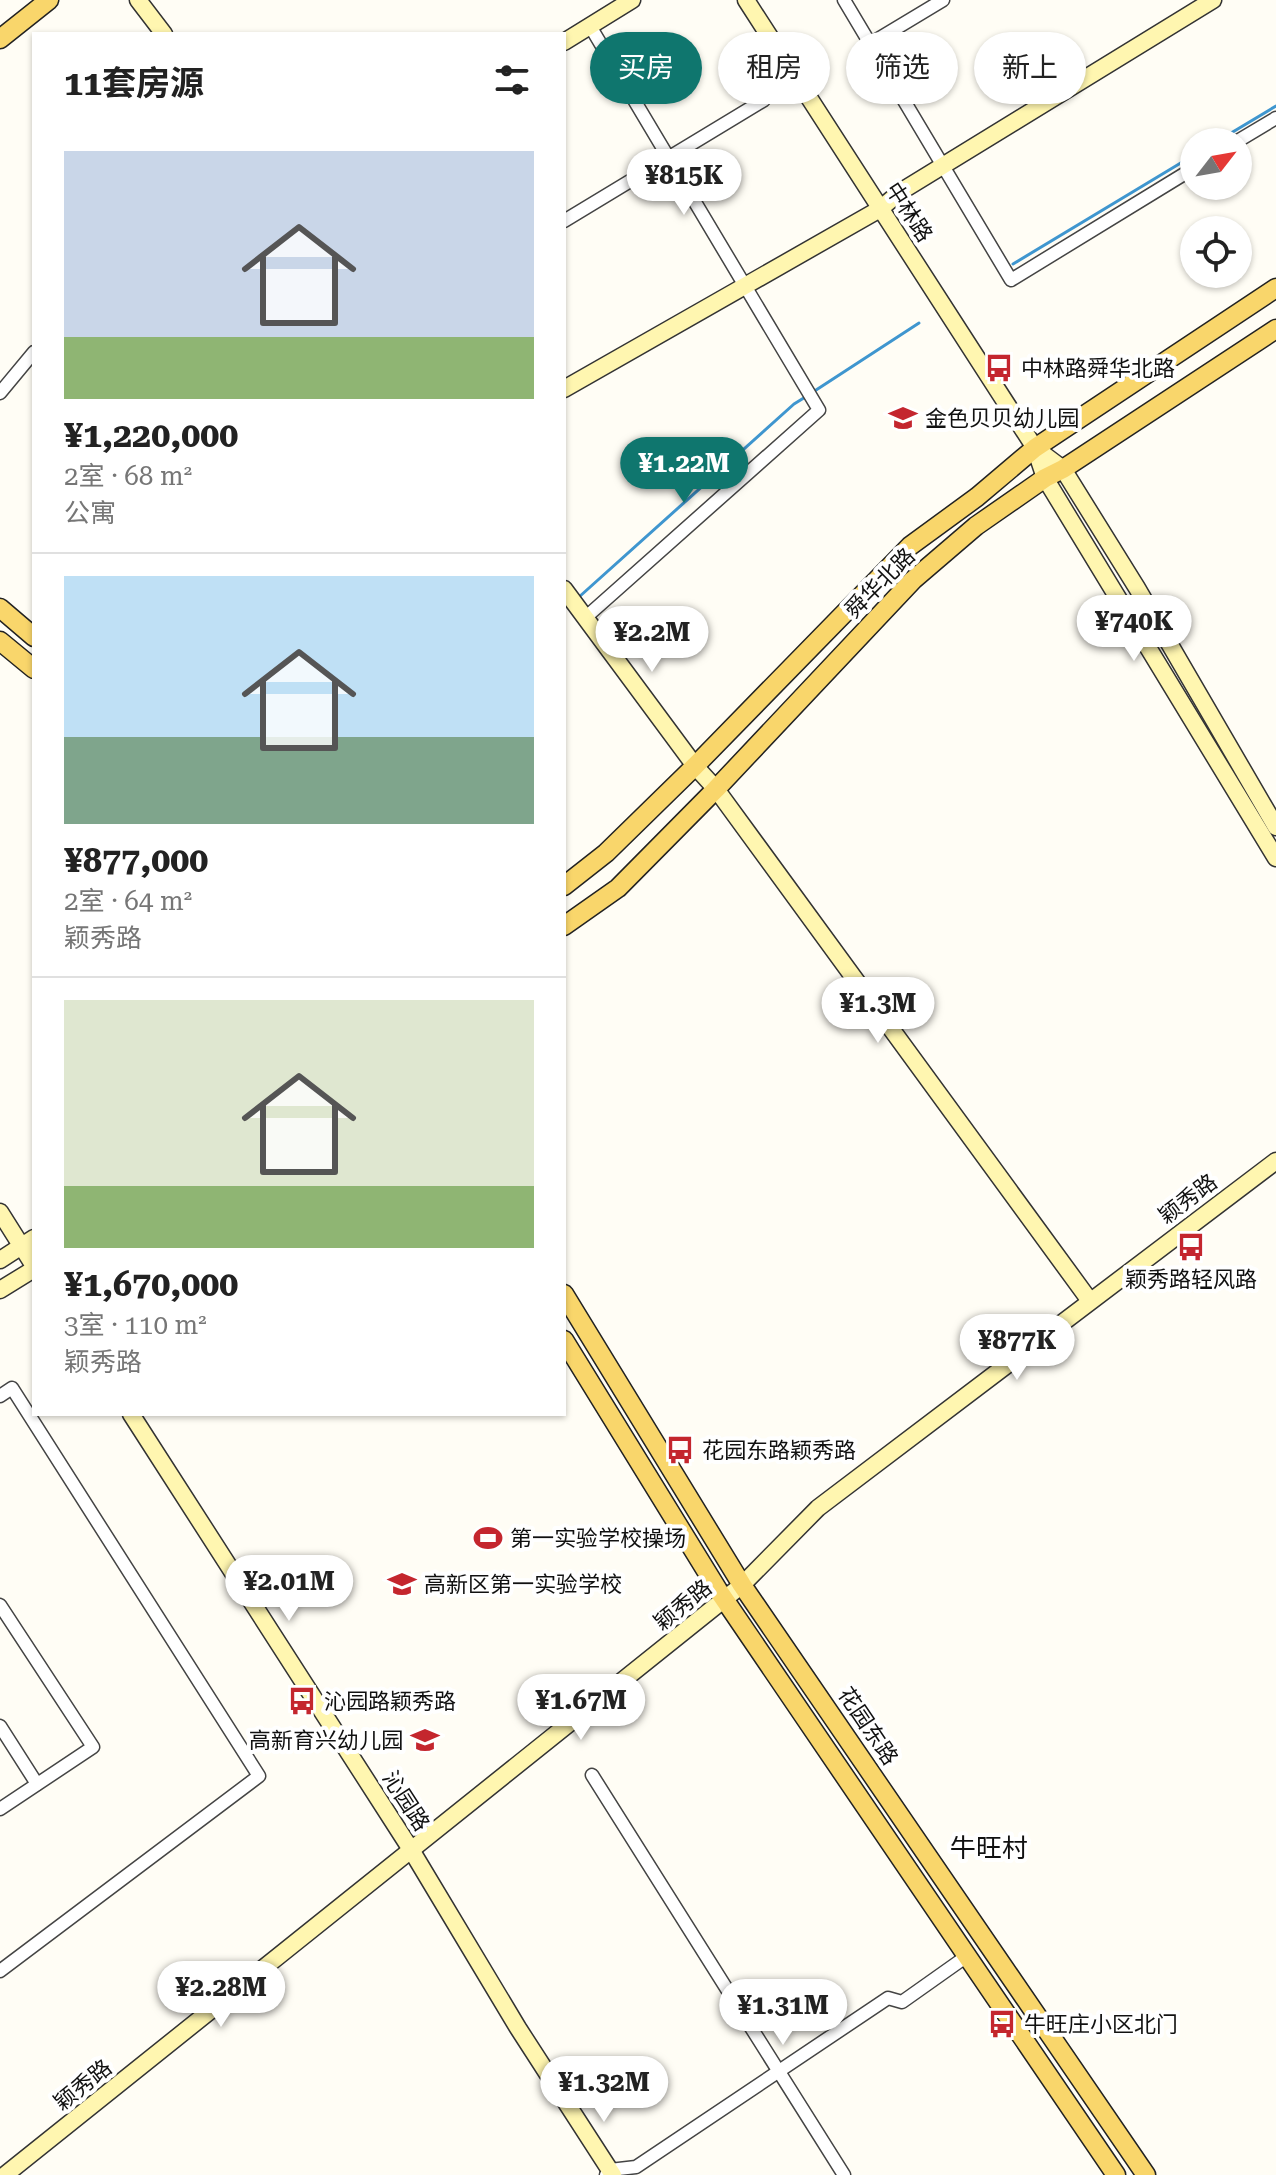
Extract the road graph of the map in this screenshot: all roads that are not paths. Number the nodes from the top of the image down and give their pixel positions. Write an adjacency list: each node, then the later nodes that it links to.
1 (49, 0): 12 (main road)
2 (138, 0): 9 (main road)
3 (632, 0): 8 (main road)
4 (746, 0): 21 (main road, 中林路)
5 (844, 0): 10 (street)
6 (943, 0): 11 (street)
7 (1213, 0): 19 (main road)
8 (590, 26): 13 (main road); 18 (street)
9 (162, 32)
10 (863, 32)
11 (890, 32)
12 (0, 39)
13 (566, 41)
14 (757, 104): 18 (street)
15 (906, 104): 19 (street)
16 (1276, 118): 17 (street)
17 (1252, 132)
18 (669, 157): 22 (street); 23 (street)
19 (943, 166): 20 (street); 21 (main road)
20 (1180, 177)
21 (880, 209): 23 (main road); 29 (main road, 中林路)
22 (566, 220)
23 (746, 286): 27 (main road); 32 (street)
24 (1276, 288): 29 (main road, 舜华北路)
25 (1276, 329): 30 (main road, 舜华北路)
26 (32, 354): 28 (street)
27 (566, 388)
28 (0, 393)
29 (1035, 448): 30 (main road, 中林路); 31 (main road, 中林路); 37 (main road, 舜华北路)
30 (1063, 469): 31 (main road, 舜华北路); 39 (main road, 中林路)
31 (1045, 478): 38 (main road, 舜华北路); 40 (main road, 中林路)
32 (574, 603): 37 (main road)
33 (0, 608): 34 (main road)
34 (32, 635)
35 (0, 641): 36 (main road)
36 (32, 667)
37 (695, 766): 38 (main road); 41 (main road, 舜华北路)
38 (716, 789): 42 (main road, 舜华北路); 50 (main road)
39 (1276, 827)
40 (1276, 858)
41 (566, 884)
42 (566, 925)
43 (1276, 1161): 50 (main road, 颖秀路)
44 (0, 1212): 45 (main road)
45 (28, 1242): 46 (main road)
46 (0, 1260)
47 (32, 1269): 48 (main road)
48 (0, 1290)
49 (566, 1297): 54 (main road, 花园东路)
50 (1090, 1301): 54 (main road, 颖秀路)
51 (566, 1343): 55 (main road)
52 (0, 1396): 63 (street)
53 (132, 1416): 61 (main road, 沁园路)
54 (742, 1585): 55 (main road, 颖秀路); 69 (main road, 花园东路)
55 (724, 1599): 61 (main road, 颖秀路); 62 (main road)
56 (0, 1605): 59 (street)
57 (0, 1726): 59 (street)
58 (592, 1775): 64 (street)
59 (37, 1784): 60 (street)
60 (0, 1809)
61 (411, 1850): 65 (main road, 沁园路); 66 (main road, 颖秀路)
62 (967, 1956): 64 (street); 68 (main road)
63 (0, 1971)
64 (779, 2071): 65 (street); 67 (street)
65 (609, 2173)
66 (5, 2175)
67 (844, 2175)
68 (1116, 2175)
69 (1146, 2175)

